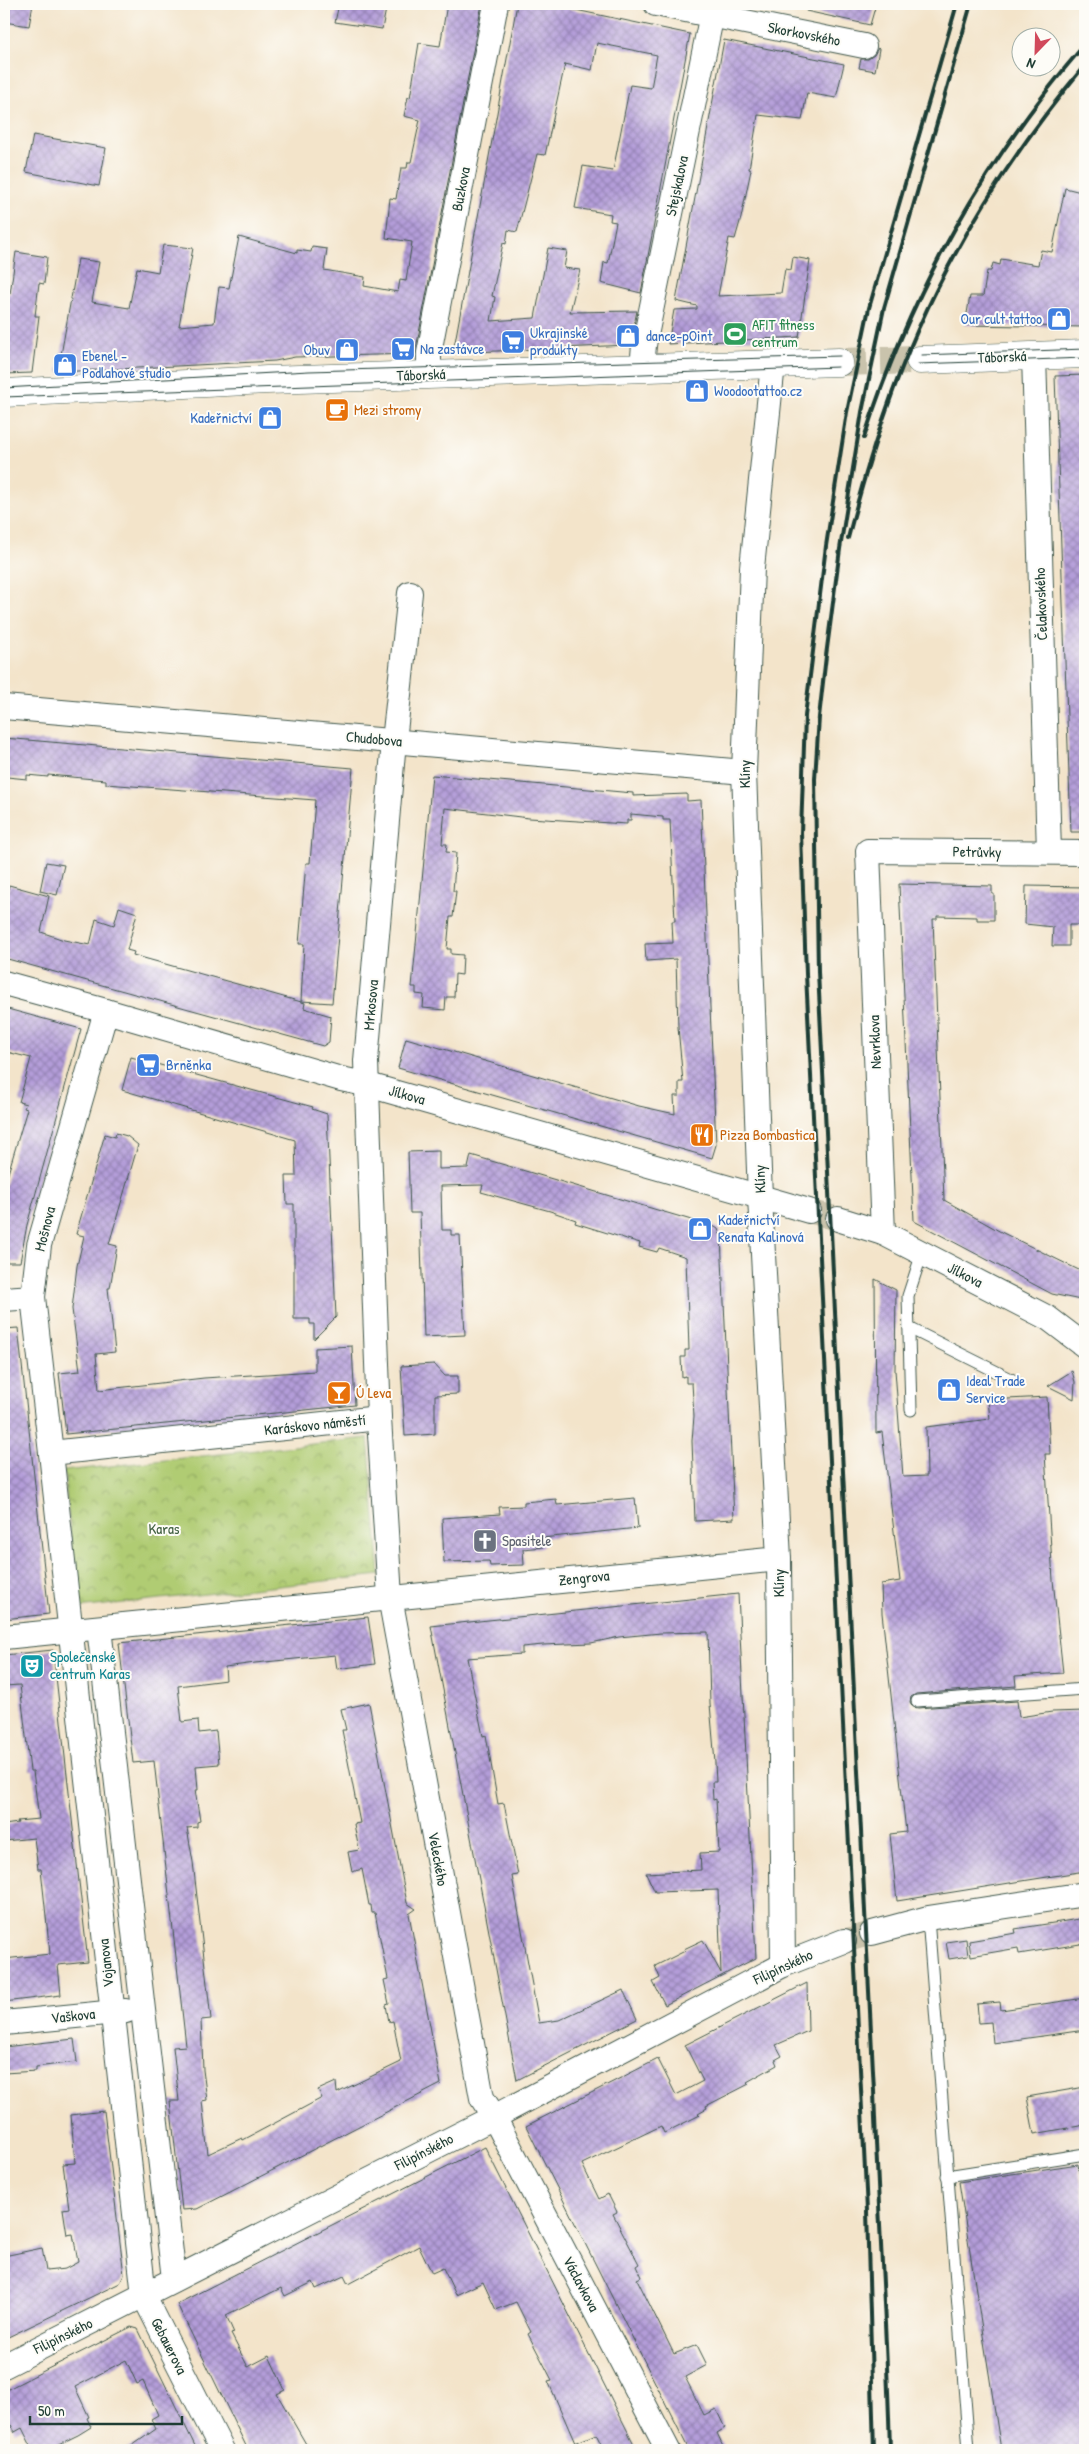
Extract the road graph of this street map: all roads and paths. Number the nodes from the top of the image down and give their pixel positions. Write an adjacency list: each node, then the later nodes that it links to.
1 (496, 4): 11 (street, Buzkova)
2 (656, 4): 3 (street, Skorkovského)
3 (712, 9): 4 (street, Skorkovského); 10 (street, Stejskalova)
4 (864, 46)
5 (1085, 354): 6 (street, Táborská)
6 (1034, 356): 7 (street, Táborská); 18 (street, Čelakovského)
7 (920, 360)
8 (839, 362): 9 (street, Táborská)
9 (773, 364): 10 (street, Táborská); 16 (street, Klíny)
10 (642, 368): 11 (street, Táborská)
11 (429, 375): 12 (street, Táborská)
12 (4, 393)
13 (410, 593): 15 (street, Mrkosova)
14 (4, 707): 15 (street, Chudobova)
15 (394, 741): 16 (street, Chudobova); 22 (street, Mrkosova)
16 (744, 772): 23 (street, Klíny)
17 (868, 850): 18 (street, Petrůvky); 26 (street, Nevrklova)
18 (1049, 852): 19 (street, Petrůvky)
19 (1085, 853)
20 (4, 983): 21 (street, Jílkova)
21 (106, 1010): 22 (street, Jílkova); 28 (street, Mošnova)
22 (365, 1084): 23 (street, Jílkova); 34 (street, Mrkosova)
23 (760, 1197): 24 (street, Jílkova); 36 (street, Klíny)
24 (809, 1211)
25 (838, 1219): 26 (street, Jílkova)
26 (883, 1233): 27 (street, Jílkova)
27 (922, 1253): 30 (lane); 31 (street, Jílkova)
28 (33, 1297): 29 (street); 35 (street, Mošnova)
29 (4, 1298)
30 (909, 1328): 32 (lane); 33 (lane)
31 (1085, 1346)
32 (1015, 1381)
33 (911, 1410)
34 (379, 1418): 35 (street, Karáskovo náměstí); 37 (street, Karáskovo náměstí)
35 (51, 1453): 39 (street)
36 (779, 1559): 37 (street, Zengrova); 47 (street, Klíny)
37 (390, 1597): 38 (street); 51 (street, Veleckého)
38 (99, 1628): 39 (street); 48 (street, Vojanova)
39 (70, 1631): 40 (street); 49 (street, Vojanova)
40 (4, 1638)
41 (1085, 1689): 42 (lane)
42 (917, 1701)
43 (1085, 1894): 44 (street)
44 (928, 1918): 45 (street); 53 (lane)
45 (872, 1933)
46 (844, 1941): 47 (street, Filipínského)
47 (783, 1965): 51 (street, Filipínského)
48 (143, 2009): 49 (street, Vaškova); 54 (street, Vojanova)
49 (112, 2012): 50 (street, Vaškova); 55 (street, Vojanova)
50 (4, 2024)
51 (494, 2117): 54 (street, Filipínského); 58 (street, Václavkova)
52 (1085, 2154): 53 (lane)
53 (948, 2176): 59 (lane)
54 (174, 2279): 55 (street, Filipínského)
55 (144, 2296): 56 (street, Filipínského); 57 (street, Gebauerova)
56 (4, 2366)
57 (222, 2450)
58 (668, 2450)
59 (969, 2450)

